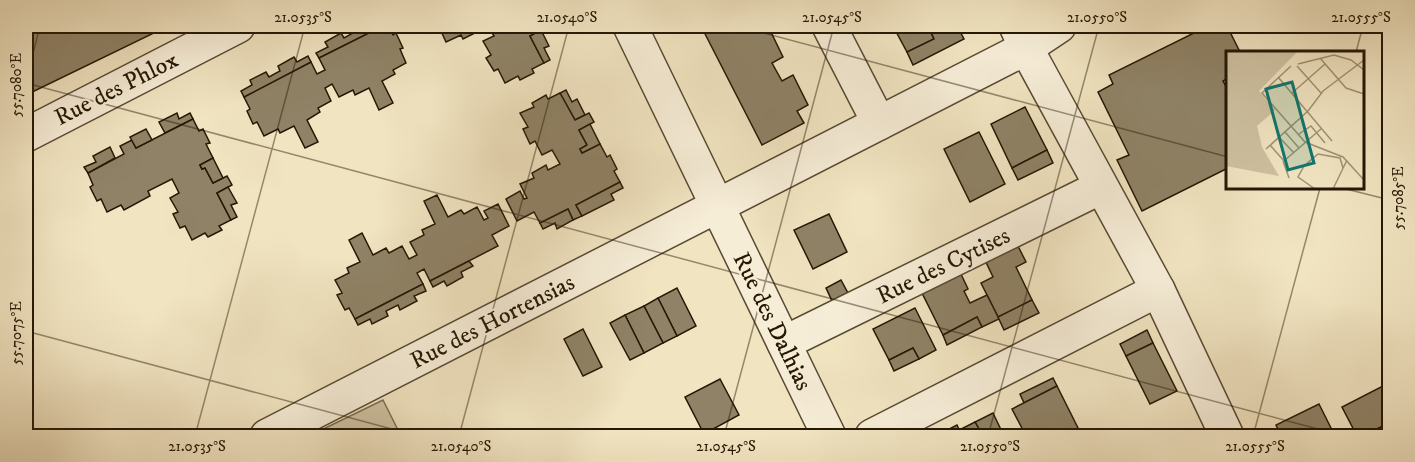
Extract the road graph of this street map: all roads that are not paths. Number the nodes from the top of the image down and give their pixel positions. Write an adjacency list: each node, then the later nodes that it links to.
1 (238, 26): 6 (street, Rue des Phlox)
2 (630, 26): 10 (street, Rue des Dalhias)
3 (829, 26): 7 (street)
4 (1059, 26): 5 (street)
5 (1021, 37): 7 (street); 9 (street)
6 (182, 38): 8 (street, Rue des Phlox)
7 (879, 123): 10 (street)
8 (26, 135)
9 (1101, 187): 11 (street); 12 (street, Rue des Cytises)
10 (718, 205): 12 (street, Rue des Dalhias); 13 (street, Rue des Hortensias)
11 (1158, 290): 15 (street); 16 (street)
12 (784, 343): 14 (street, Rue des Dalhias)
13 (267, 436)
14 (829, 436)
15 (872, 436)
16 (1227, 436)

